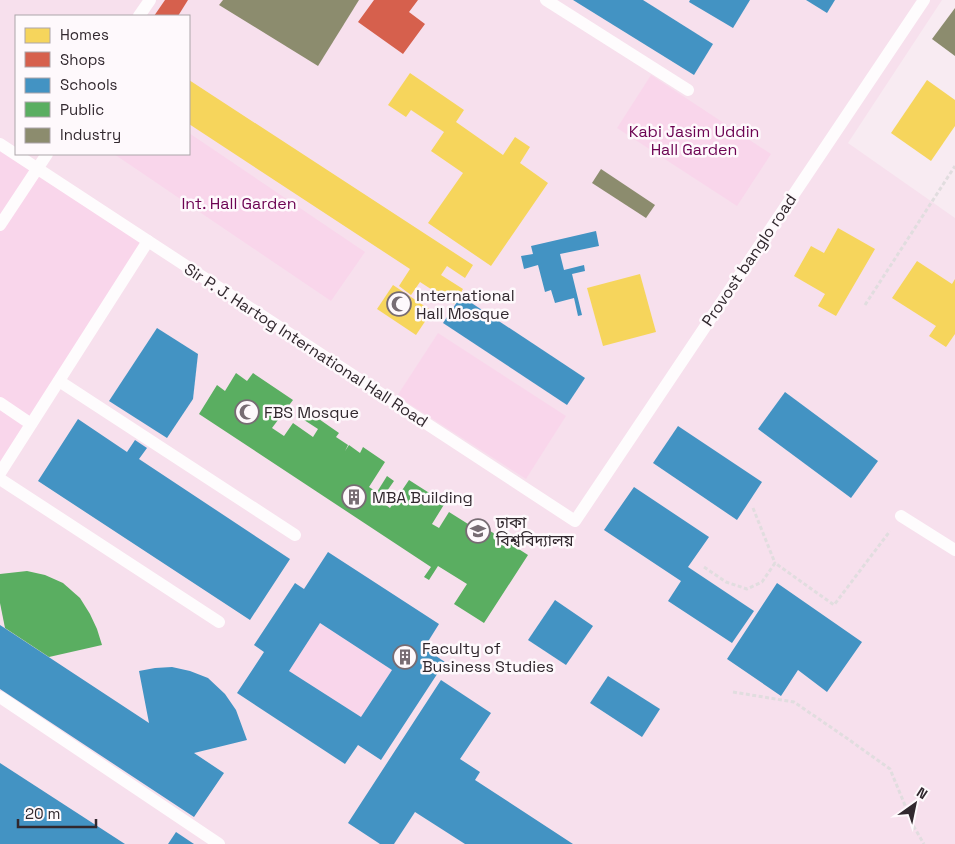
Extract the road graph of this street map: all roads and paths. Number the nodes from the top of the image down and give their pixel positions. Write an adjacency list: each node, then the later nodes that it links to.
1 (150, 0): 4 (lane)
2 (546, 0): 5 (lane)
3 (924, 0): 22 (lane, Provost banglo road)
4 (140, 15)
5 (688, 90)
6 (0, 144): 7 (lane, Sir P. J. Hartog International Hall Road)
7 (15, 154)
8 (17, 155): 11 (lane, Sir P. J. Hartog International Hall Road)
9 (46, 155): 11 (lane)
10 (955, 166): 14 (path)
11 (37, 168): 12 (lane); 13 (lane, Sir P. J. Hartog International Hall Road)
12 (0, 224)
13 (148, 242): 15 (lane); 22 (lane, Sir P. J. Hartog International Hall Road)
14 (865, 305)
15 (59, 381): 17 (lane); 23 (lane)
16 (0, 403): 17 (lane)
17 (31, 424): 18 (lane)
18 (0, 473)
19 (0, 479): 27 (lane)
20 (754, 508): 25 (path)
21 (901, 516): 24 (lane); 25 (path)
22 (575, 521)
23 (295, 535)
24 (955, 550)
25 (775, 563): 26 (path)
26 (704, 567)
27 (220, 622)
28 (733, 692): 31 (path)
29 (0, 697): 30 (lane)
30 (219, 844)
31 (924, 844)

